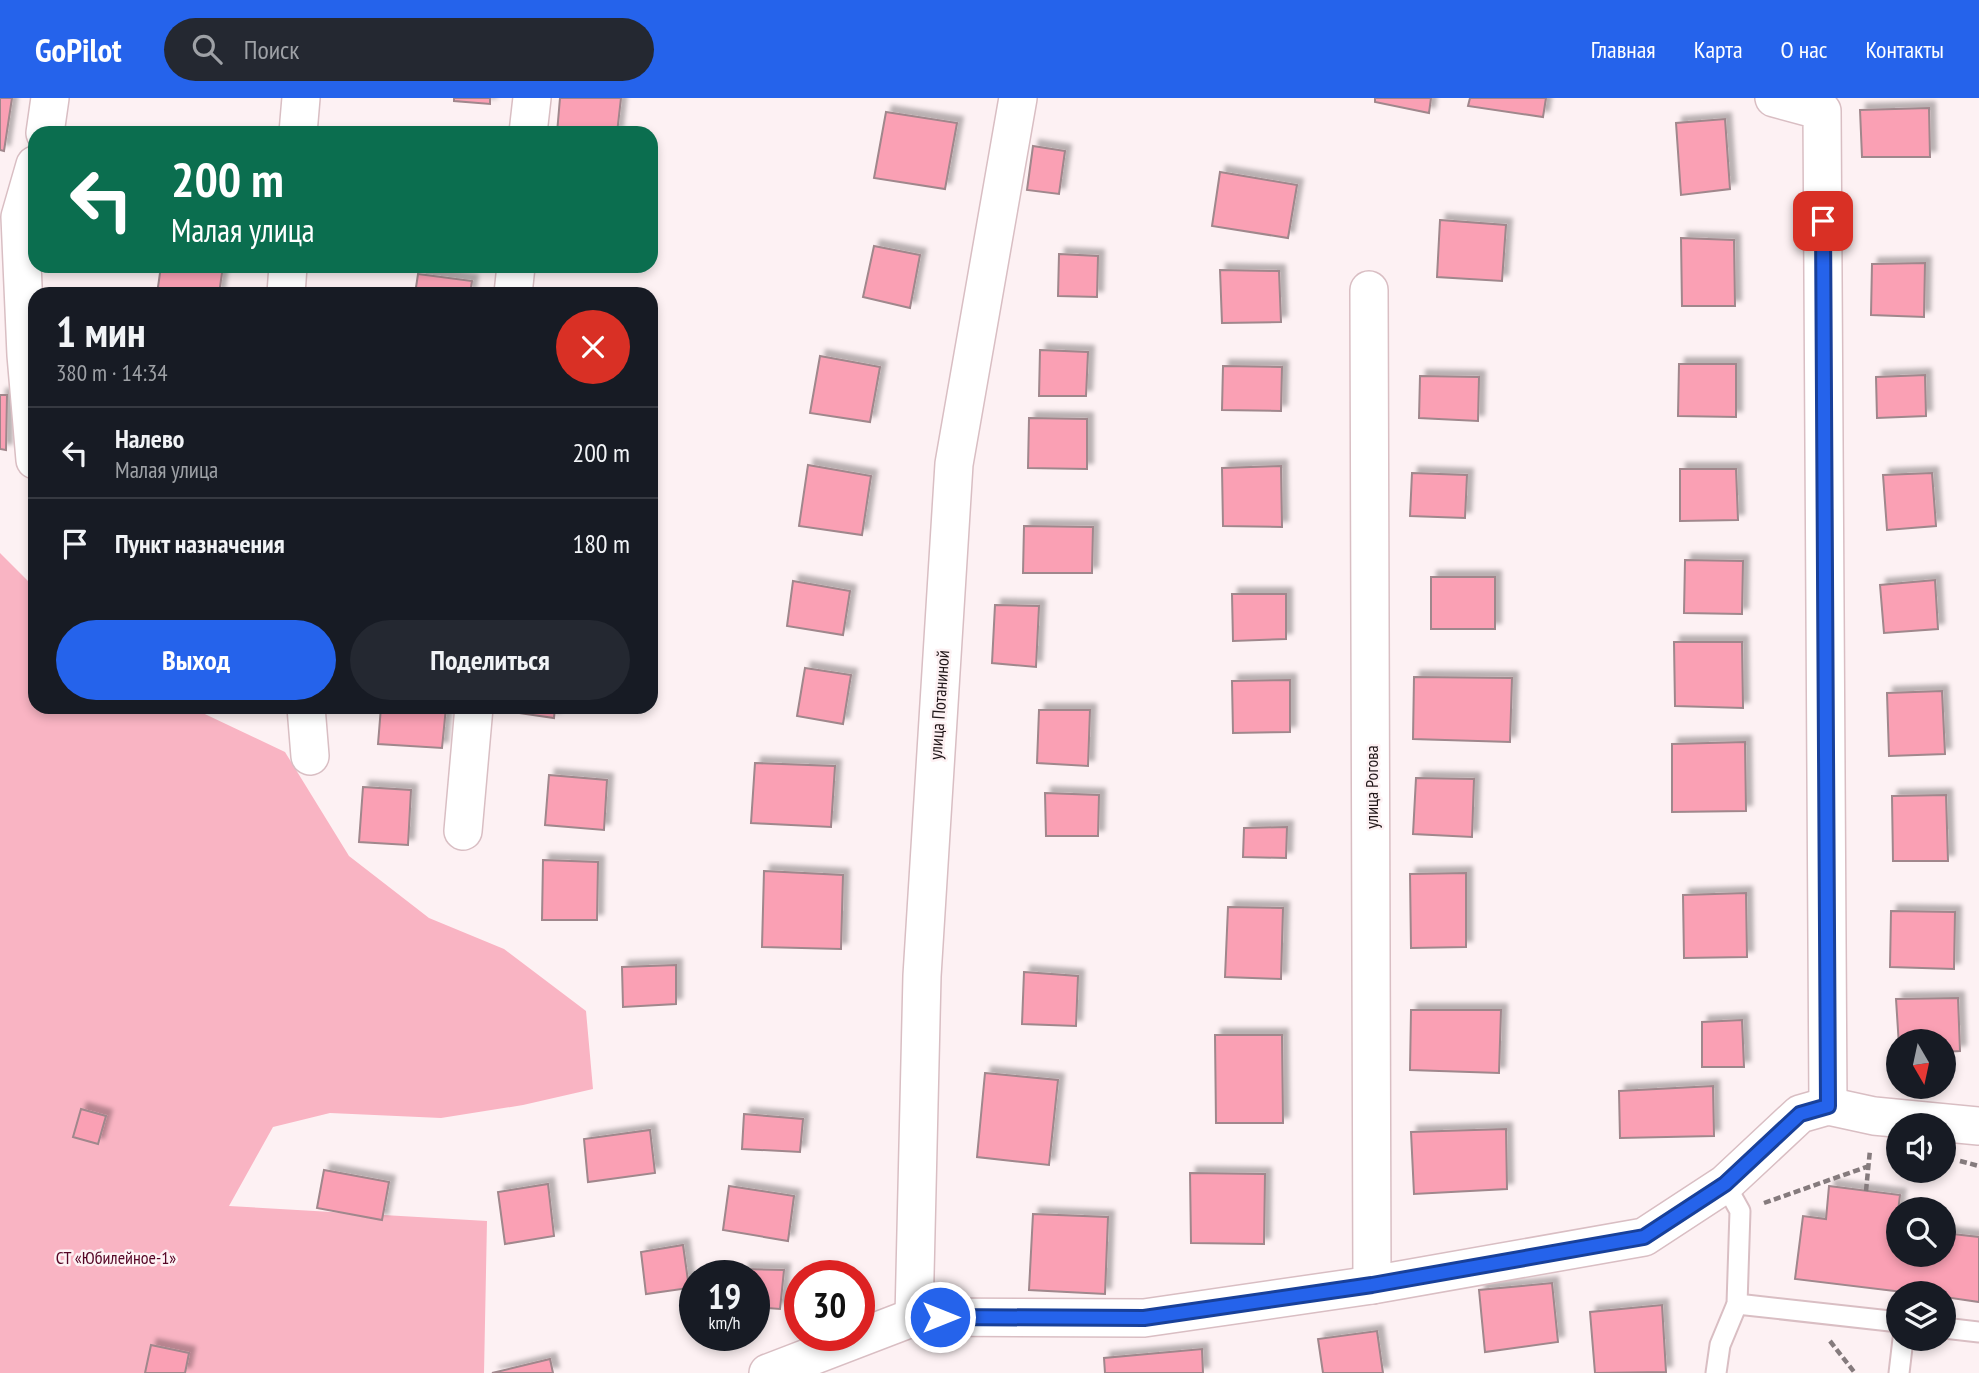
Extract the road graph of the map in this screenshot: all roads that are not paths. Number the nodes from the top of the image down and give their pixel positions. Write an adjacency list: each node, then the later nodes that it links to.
1 (50, 98): 6 (street)
2 (301, 98): 7 (street)
3 (532, 98): 8 (street)
4 (1018, 98): 21 (street, улица Потаниной)
5 (1774, 98): 16 (street)
6 (46, 126)
7 (299, 126)
8 (529, 126)
9 (28, 189): 11 (street)
10 (1369, 290): 19 (street, улица Рогова)
11 (28, 378)
12 (307, 714): 14 (street)
13 (473, 714): 15 (street)
14 (310, 756)
15 (463, 831)
16 (1828, 1106): 17 (street); 18 (street)
17 (1979, 1126)
18 (1732, 1197): 19 (street); 20 (lane)
19 (1372, 1285): 21 (street)
20 (1737, 1304): 22 (lane); 27 (lane)
21 (914, 1317): 26 (street)
22 (1886, 1321)
23 (1956, 1329): 24 (lane)
24 (1979, 1332)
25 (1902, 1351): 28 (lane)
26 (768, 1373)
27 (1716, 1373)
28 (1899, 1373)

